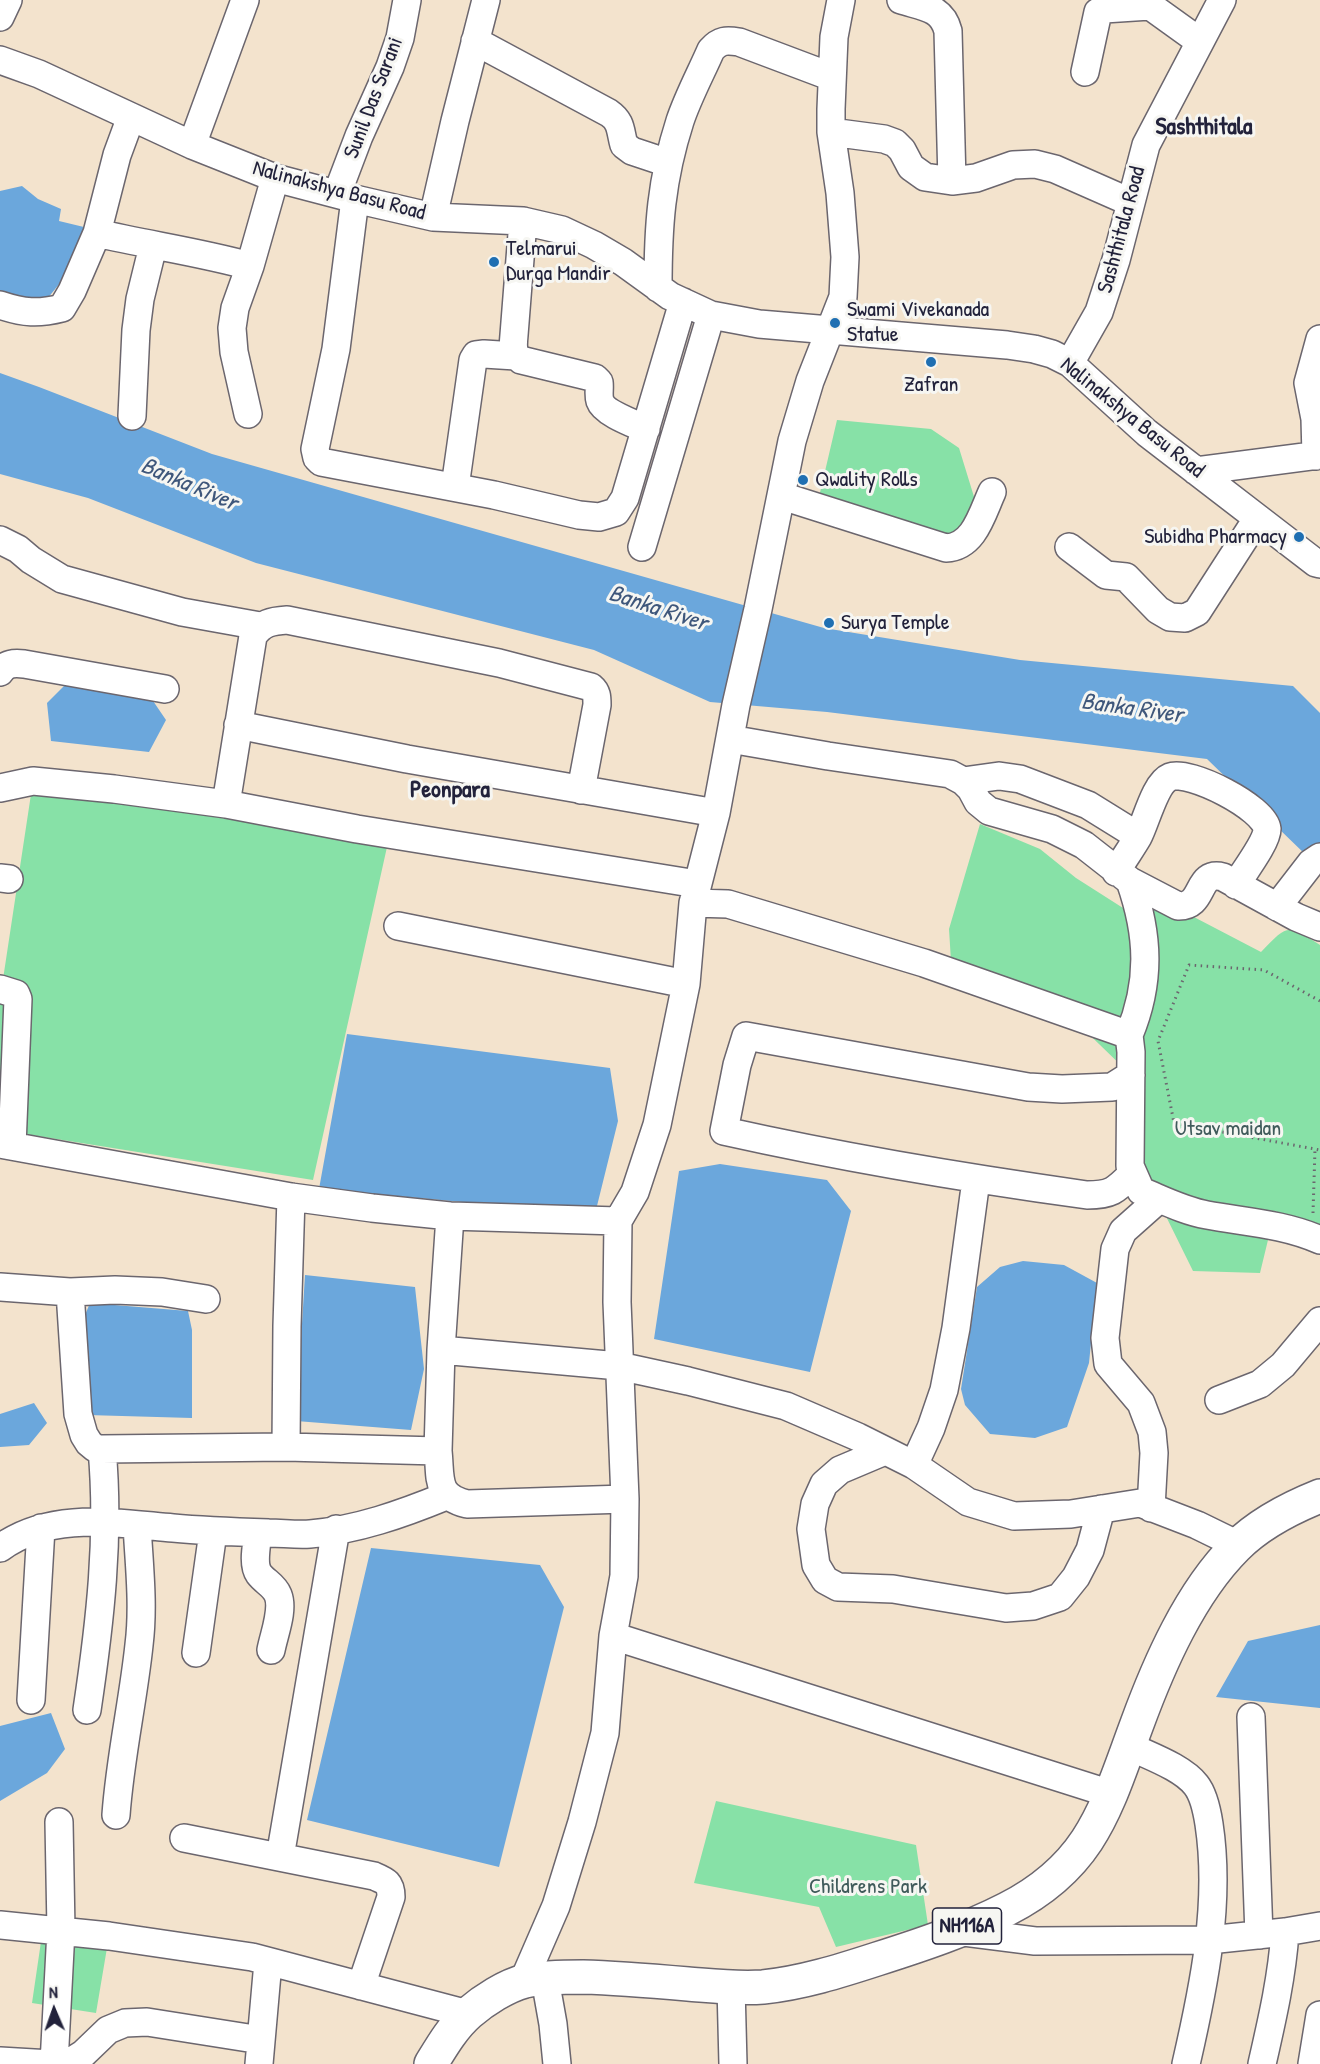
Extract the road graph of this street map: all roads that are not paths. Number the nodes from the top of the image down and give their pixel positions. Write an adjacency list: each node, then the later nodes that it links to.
1 (8, 0): 9 (street)
2 (245, 0): 17 (street)
3 (406, 0): 21 (street, Sunil Das Sarani)
4 (486, 0): 10 (street)
5 (841, 0): 14 (street)
6 (901, 0): 20 (street)
7 (1222, 0): 11 (street, Sashthitala Road)
8 (1146, 3): 11 (street); 13 (street)
9 (0, 17)
10 (475, 41): 18 (street); 23 (street)
11 (1199, 41): 22 (street, Sashthitala Road)
12 (0, 60): 15 (street, Nalinakshya Basu Road)
13 (1086, 72)
14 (832, 77): 16 (street); 18 (street)
15 (131, 117): 17 (street, Nalinakshya Basu Road); 25 (street)
16 (831, 132): 20 (street); 32 (street)
17 (192, 145): 19 (street, Nalinakshya Basu Road)
18 (668, 163): 28 (street)
19 (274, 178): 21 (street, Nalinakshya Basu Road); 27 (street)
20 (952, 181): 22 (street)
21 (346, 197): 23 (street, Nalinakshya Basu Road); 41 (street, Sunil Das Sarani)
22 (1130, 202): 35 (street, Sashthitala Road)
23 (433, 217): 24 (street, Nalinakshya Basu Road)
24 (522, 221): 28 (street, Nalinakshya Basu Road); 34 (street)
25 (97, 233): 26 (street); 30 (street)
26 (153, 246): 27 (street); 37 (street)
27 (250, 266): 36 (street)
28 (658, 288): 29 (street, Nalinakshya Basu Road)
29 (683, 302): 31 (street, Nalinakshya Basu Road); 38 (street)
30 (0, 306)
31 (711, 315): 32 (street, Nalinakshya Basu Road); 46 (street)
32 (831, 332): 35 (street, Nalinakshya Basu Road); 43 (street)
33 (1320, 339): 39 (street)
34 (516, 356): 38 (street); 41 (street)
35 (1070, 363): 40 (street, Nalinakshya Basu Road)
36 (248, 414)
37 (132, 416)
38 (646, 429): 41 (street)
39 (1318, 455): 40 (street)
40 (1196, 471): 44 (street, Nalinakshya Basu Road)
41 (455, 488)
42 (992, 492): 43 (street)
43 (782, 496): 53 (street)
44 (1257, 519): 47 (street); 48 (street, Nalinakshya Basu Road)
45 (0, 540): 49 (street)
46 (642, 547)
47 (1069, 547)
48 (1320, 564)
49 (260, 626): 52 (street); 56 (street)
50 (0, 672): 51 (street)
51 (165, 689)
52 (238, 725): 56 (street); 57 (street)
53 (730, 739): 54 (street); 58 (street)
54 (963, 781): 59 (street); 61 (street)
55 (0, 788): 57 (street)
56 (581, 790): 58 (street)
57 (226, 804): 63 (street)
58 (716, 813): 63 (street)
59 (1138, 836): 61 (street); 62 (street)
60 (1316, 860): 64 (street)
61 (1123, 877): 62 (street); 69 (street)
62 (1236, 885): 64 (street)
63 (695, 893): 67 (street); 69 (street)
64 (1277, 907): 66 (street)
65 (398, 926): 67 (street)
66 (1320, 927)
67 (686, 984): 77 (street)
68 (0, 988): 71 (street)
69 (1129, 1035): 70 (street)
70 (1131, 1075): 72 (street); 73 (street)
71 (6, 1145): 74 (street)
72 (1133, 1173): 73 (street); 75 (street)
73 (976, 1180): 90 (street)
74 (291, 1197): 76 (street); 86 (street)
75 (1159, 1199): 78 (street); 94 (street)
76 (450, 1216): 77 (street); 83 (street)
77 (618, 1221): 84 (street)
78 (1317, 1243)
79 (0, 1287): 80 (street)
80 (70, 1292): 81 (street); 87 (street)
81 (206, 1299)
82 (1320, 1322): 85 (street)
83 (441, 1350): 84 (street); 88 (street)
84 (619, 1366): 89 (street); 93 (street)
85 (1219, 1400)
86 (286, 1447): 87 (street); 88 (street)
87 (102, 1449): 96 (street)
88 (438, 1451): 91 (street)
89 (885, 1451): 90 (street); 95 (street)
90 (914, 1465): 95 (street)
91 (446, 1496): 93 (street); 99 (street)
92 (1320, 1496): 102 (highway, NH116A)
93 (625, 1499): 104 (street)
94 (1151, 1508): 95 (street); 102 (street)
95 (1101, 1509)
96 (106, 1521): 97 (street); 98 (street); 108 (street)
97 (137, 1525): 100 (street); 112 (street)
98 (41, 1528): 103 (street); 107 (street)
99 (336, 1529): 101 (street); 115 (street)
100 (213, 1532): 101 (street); 106 (street)
101 (258, 1533): 105 (street)
102 (1238, 1545): 110 (highway, NH116A)
103 (0, 1548)
104 (614, 1636): 111 (street); 123 (street)
105 (271, 1650)
106 (196, 1653)
107 (31, 1700)
108 (87, 1710)
109 (1251, 1717): 120 (street)
110 (1129, 1746): 111 (highway, NH116A); 121 (street)
111 (1111, 1794): 119 (highway, NH116A)
112 (116, 1815)
113 (59, 1822): 118 (street)
114 (184, 1838): 115 (street)
115 (280, 1857): 124 (street)
116 (0, 1925): 118 (street)
117 (1320, 1926): 120 (street)
118 (61, 1930): 122 (street); 130 (street)
119 (956, 1931): 121 (street); 125 (highway, NH116A)
120 (1272, 1933): 121 (street); 135 (street)
121 (1209, 1940): 134 (street)
122 (268, 1962): 124 (street); 128 (street)
123 (534, 1980): 125 (highway, NH116A); 126 (highway, NH116A); 132 (street)
124 (361, 1986): 126 (street)
125 (730, 1987): 133 (street)
126 (468, 2014): 131 (highway, NH116A)
127 (1320, 2015): 136 (street)
128 (260, 2052): 130 (street)
129 (8, 2062): 130 (street)
130 (53, 2064)
131 (431, 2064)
132 (557, 2064)
133 (733, 2064)
134 (1186, 2064)
135 (1262, 2064)
136 (1312, 2064)

